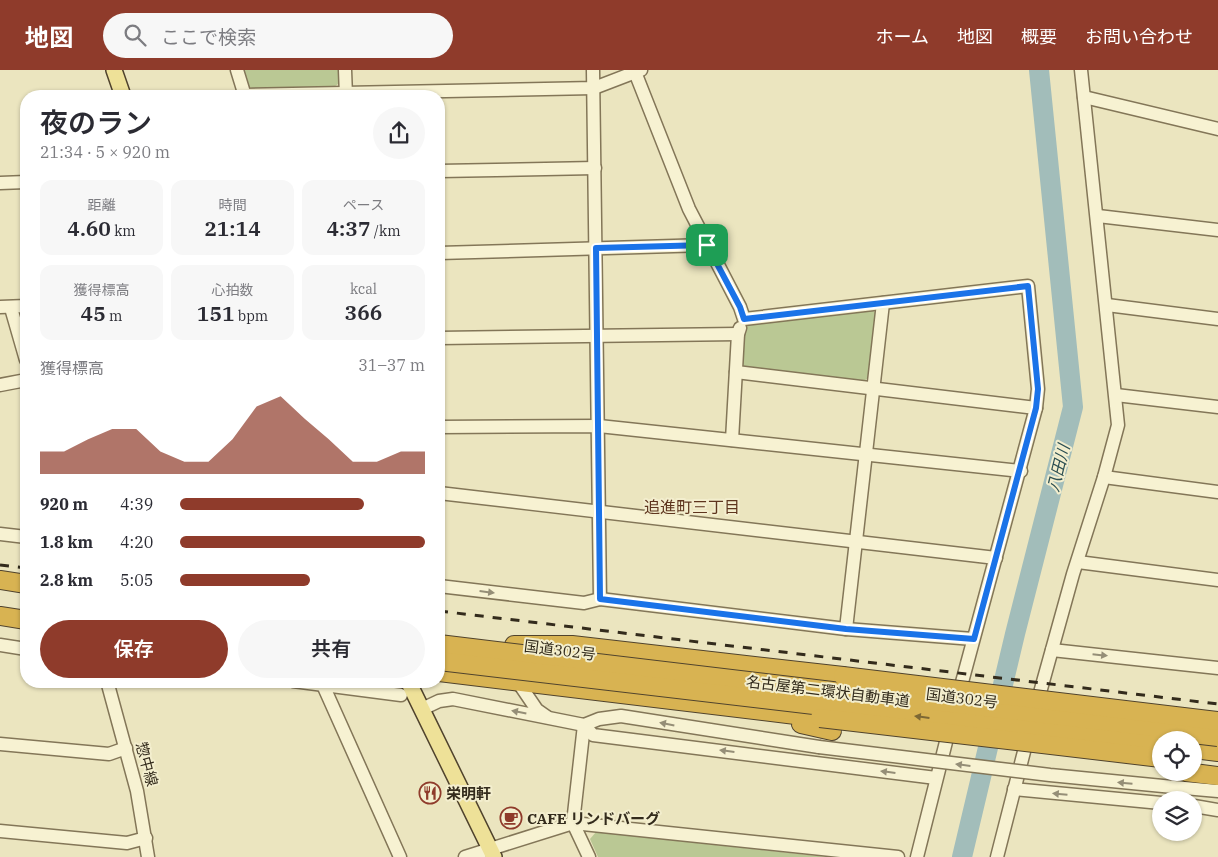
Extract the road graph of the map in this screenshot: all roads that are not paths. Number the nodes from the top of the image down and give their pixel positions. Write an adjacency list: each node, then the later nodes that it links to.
1 (114, 70): 8 (main road)
2 (236, 70): 9 (street)
3 (345, 70): 10 (street)
4 (593, 70): 7 (street)
5 (1082, 70): 12 (street)
6 (638, 71): 7 (street); 20 (street)
7 (594, 88): 11 (street); 14 (street)
8 (121, 90)
9 (243, 90)
10 (346, 90)
11 (445, 92)
12 (1084, 97): 13 (street); 18 (street)
13 (1218, 129)
14 (595, 168): 15 (street); 21 (street)
15 (445, 171)
16 (20, 182): 17 (street)
17 (0, 183)
18 (1098, 216): 19 (street); 24 (street)
19 (1218, 230)
20 (707, 245): 21 (street); 27 (street)
21 (596, 248): 22 (street); 30 (street)
22 (445, 253)
23 (883, 303): 27 (street); 36 (street); 39 (street)
24 (1107, 305): 28 (street); 37 (street)
25 (20, 307): 26 (street)
26 (6, 308): 32 (street)
27 (744, 319): 29 (street)
28 (1218, 319)
29 (738, 334): 30 (street); 33 (street)
30 (598, 337): 31 (street); 41 (street)
31 (445, 338)
32 (20, 344)
33 (736, 372): 36 (street); 42 (street)
34 (20, 381): 35 (street)
35 (0, 385)
36 (872, 387): 39 (street); 43 (street)
37 (1116, 395): 38 (street); 45 (street)
38 (1218, 406)
39 (1036, 408): 44 (street)
40 (445, 426): 41 (street)
41 (599, 426): 42 (street); 48 (street)
42 (732, 440): 43 (street)
43 (864, 453): 44 (street); 51 (street)
44 (1021, 471): 52 (street)
45 (1104, 477): 46 (street); 53 (street)
46 (1218, 492)
47 (445, 494): 48 (street)
48 (600, 511): 51 (street); 60 (street)
49 (0, 534): 50 (street)
50 (20, 536)
51 (855, 541): 52 (street); 65 (street)
52 (996, 558): 67 (street)
53 (1078, 562): 55 (street); 71 (street)
54 (0, 580): 56 (highway)
55 (1218, 580)
56 (20, 583)
57 (445, 587): 60 (street, one-way to 60)
58 (0, 588): 59 (highway)
59 (20, 591)
60 (600, 599): 65 (street)
61 (0, 607): 62 (highway)
62 (20, 610)
63 (0, 616): 64 (highway)
64 (20, 619)
65 (846, 629): 67 (street)
66 (445, 637): 75 (highway, 国道302号)
67 (974, 639): 100 (street)
68 (0, 645): 70 (street)
69 (445, 645): 88 (highway, 名古屋第二環状自動車道, bridge)
70 (20, 647)
71 (1052, 650): 73 (street, one-way to 73); 101 (street)
72 (445, 662): 90 (highway, 名古屋第二環状自動車道, one-way to 72, bridge)
73 (1218, 668)
74 (445, 673): 76 (highway)
75 (843, 680): 85 (highway, bridge); 87 (highway, 国道302号)
76 (518, 682): 82 (highway); 84 (street)
77 (109, 688): 91 (street, 惣中線)
78 (317, 688): 112 (street)
79 (351, 688): 81 (street)
80 (412, 688): 83 (main road)
81 (402, 695)
82 (707, 704): 94 (highway, bridge); 97 (highway)
83 (422, 709): 84 (street, one-way to 83); 109 (main road)
84 (546, 717): 86 (street)
85 (1218, 721)
86 (584, 725): 100 (street, one-way to 86); 102 (street, one-way to 86, bridge); 106 (street)
87 (1218, 728)
88 (1218, 737)
89 (0, 744): 91 (street)
90 (1152, 745)
91 (126, 748): 108 (street, 惣中線)
92 (1202, 751): 93 (highway)
93 (1218, 752)
94 (1152, 757)
95 (1202, 763): 96 (highway)
96 (1218, 765)
97 (1152, 769)
98 (1202, 774): 99 (highway)
99 (1218, 776)
100 (936, 778): 116 (street)
101 (1014, 789): 103 (street, one-way to 101); 117 (street)
102 (1218, 791)
103 (1152, 802)
104 (1202, 807): 105 (street)
105 (1218, 810)
106 (573, 822): 109 (street); 110 (street); 114 (street)
107 (0, 831): 108 (street)
108 (146, 838): 111 (street, 惣中線)
109 (492, 853): 113 (street)
110 (839, 854): 115 (street)
111 (148, 857)
112 (400, 857)
113 (465, 857)
114 (589, 857)
115 (898, 857)
116 (917, 857)
117 (997, 857)

